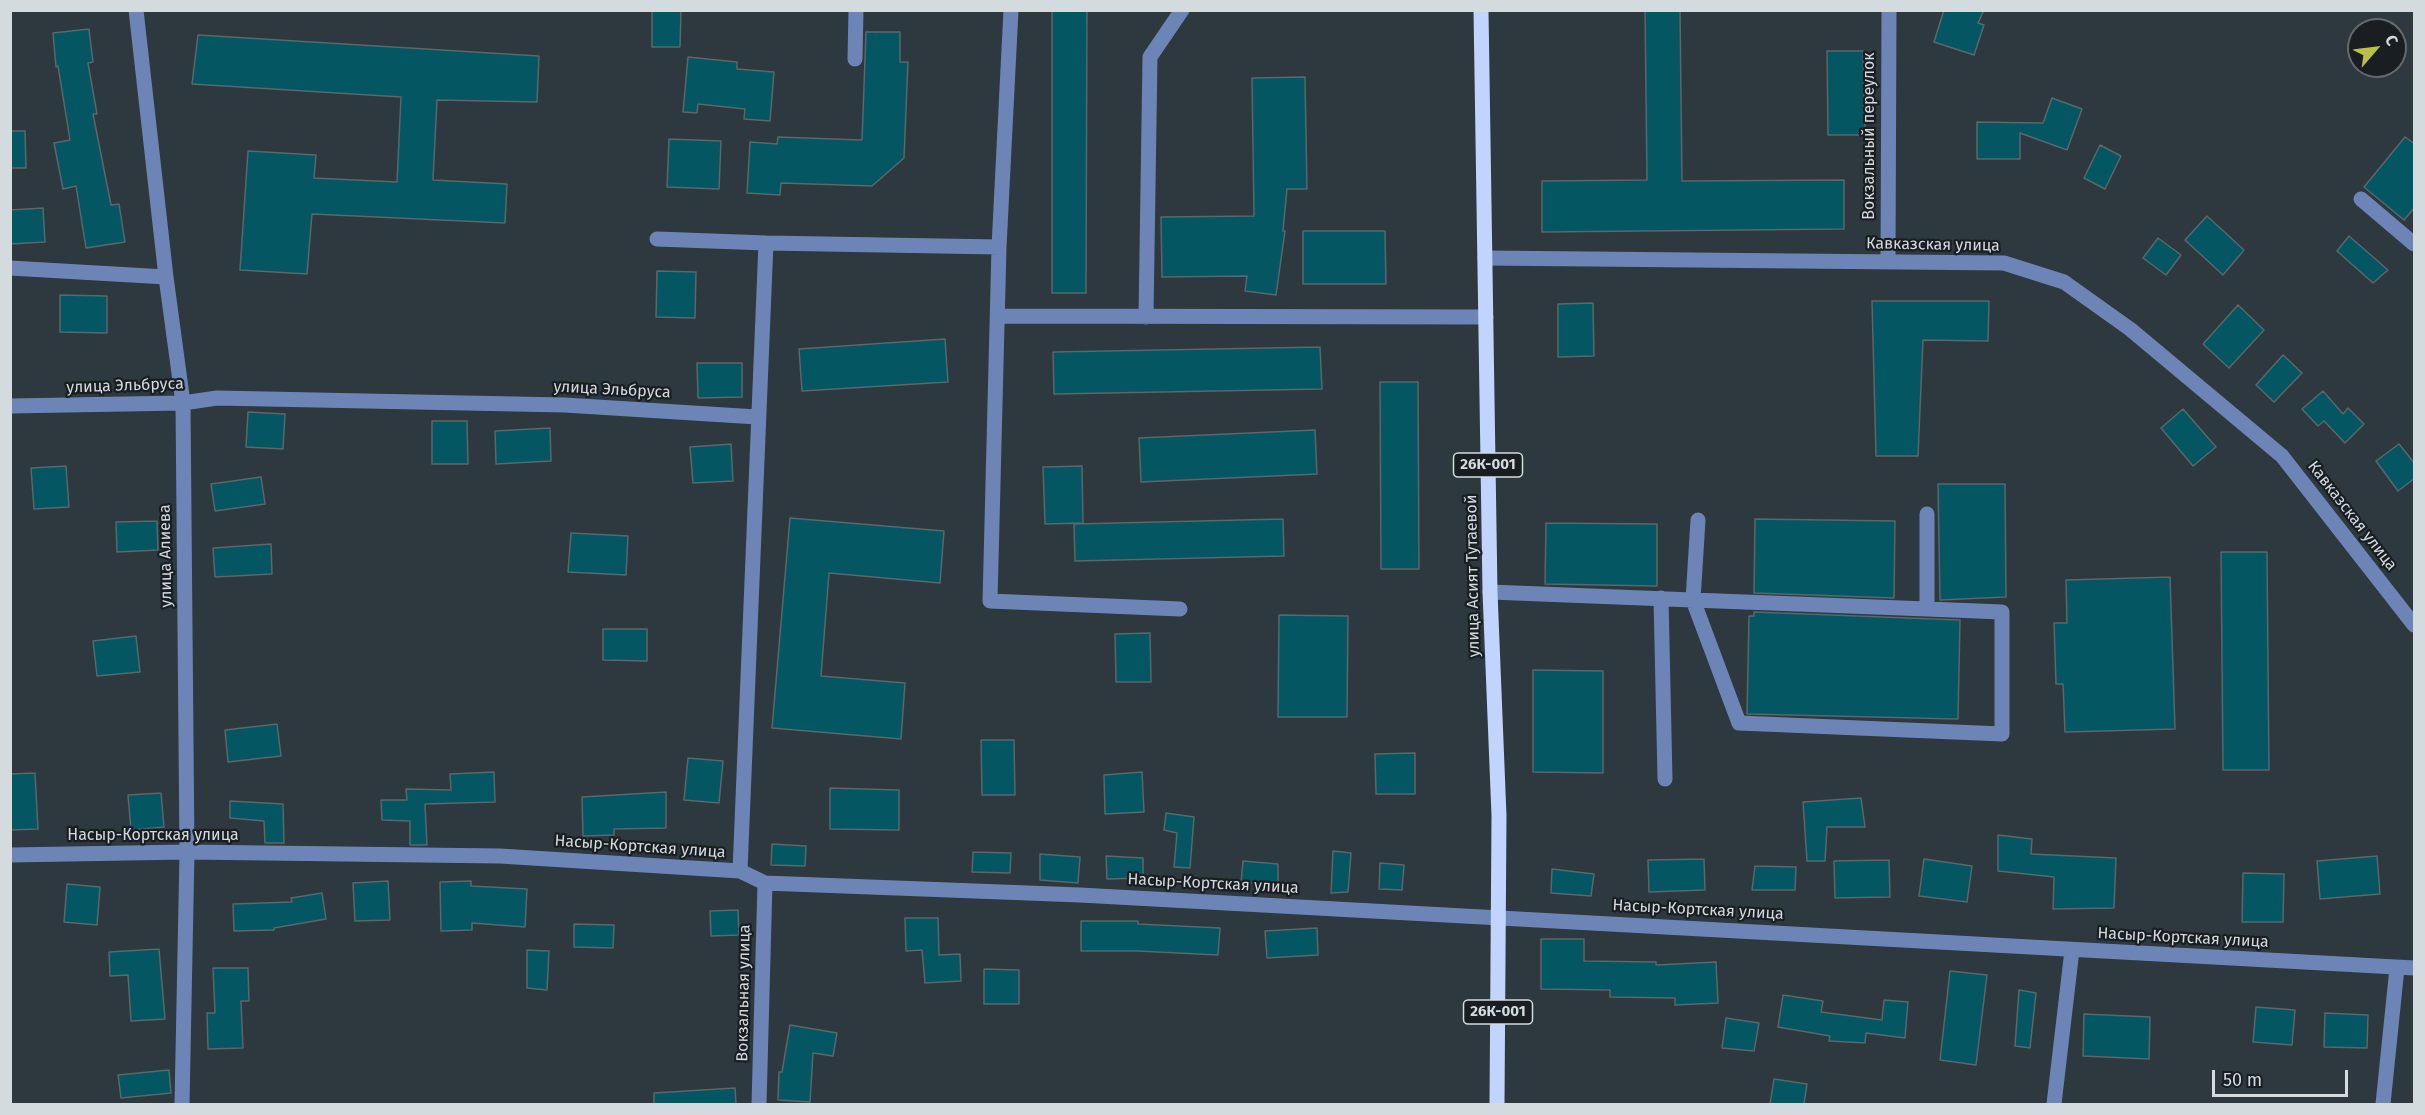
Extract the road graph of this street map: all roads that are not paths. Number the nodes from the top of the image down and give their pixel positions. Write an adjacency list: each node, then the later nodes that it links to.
1 (136, 10): 16 (street, улица Алиева)
2 (856, 10): 7 (street)
3 (1011, 10): 12 (street)
4 (1182, 10): 18 (street)
5 (1481, 10): 13 (main road, улица Асият Тутаевой / 26К-001)
6 (1888, 10): 14 (street, Вокзальный переулок)
7 (855, 59)
8 (2361, 199): 11 (street)
9 (657, 239): 10 (street)
10 (766, 243): 12 (street); 22 (street)
11 (2415, 244)
12 (999, 247): 17 (street)
13 (1485, 258): 14 (street, Кавказская улица); 19 (main road, улица Асият Тутаевой / 26К-001)
14 (1888, 262): 30 (street, Кавказская улица)
15 (10, 268): 16 (street)
16 (166, 278): 20 (street, улица Алиева)
17 (998, 316): 18 (street); 28 (street)
18 (1146, 317): 19 (street)
19 (1486, 317): 25 (main road, улица Асият Тутаевой / 26К-001)
20 (183, 403): 21 (street, улица Эльбруса); 22 (street, улица Эльбруса); 32 (street, улица Алиева)
21 (10, 406)
22 (758, 417): 34 (street)
23 (1927, 514): 29 (street)
24 (1698, 520): 27 (street)
25 (1490, 592): 26 (street); 36 (main road, улица Асият Тутаевой / 26К-001)
26 (1661, 598): 27 (street); 31 (street)
27 (1693, 600): 29 (street); 29 (street)
28 (1180, 609)
29 (1927, 609)
30 (2415, 625)
31 (1665, 778)
32 (187, 852): 33 (street, Насыр-Кортская улица); 34 (street, Насыр-Кортская улица); 40 (street, улица Алиева)
33 (10, 855)
34 (740, 871): 35 (street, Насыр-Кортская улица)
35 (765, 883): 36 (street, Насыр-Кортская улица); 41 (street, Вокзальная улица)
36 (1500, 919): 37 (street, Насыр-Кортская улица); 42 (main road, улица Асият Тутаевой / 26К-001)
37 (2072, 950): 38 (street, Насыр-Кортская улица); 43 (street)
38 (2397, 968): 39 (street, Насыр-Кортская улица); 44 (street)
39 (2415, 968)
40 (182, 1104)
41 (759, 1104)
42 (1497, 1104)
43 (2054, 1104)
44 (2384, 1104)

